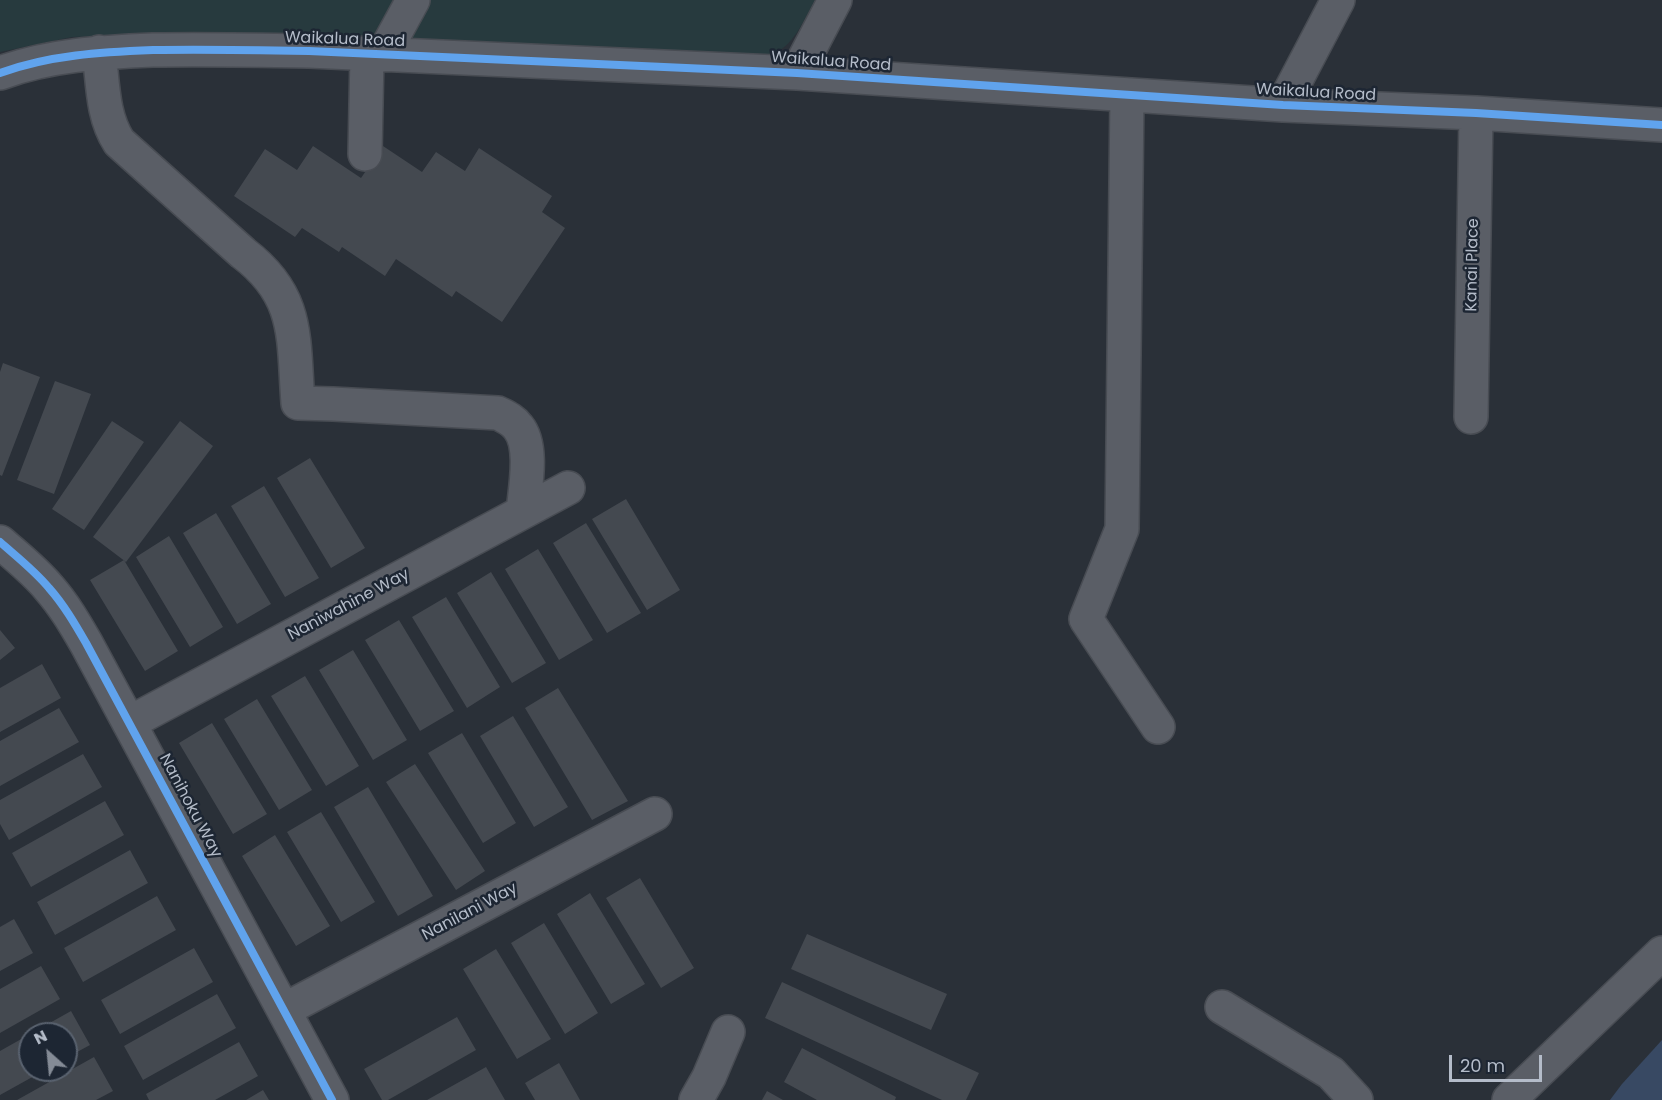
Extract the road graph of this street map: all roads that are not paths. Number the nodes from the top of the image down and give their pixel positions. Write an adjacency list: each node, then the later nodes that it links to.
1 (413, 0): 5 (street)
2 (835, 0): 6 (street)
3 (1338, 0): 9 (street)
4 (99, 52): 5 (street, Waikalua Road); 7 (street, Waikalua Road); 15 (street)
5 (375, 55): 6 (street, Waikalua Road); 12 (street)
6 (797, 72): 8 (street, Waikalua Road)
7 (0, 73)
8 (1126, 95): 9 (street, Waikalua Road); 18 (street)
9 (1283, 105): 10 (street, Waikalua Road)
10 (1476, 113): 11 (street, Waikalua Road); 13 (street, Kanai Place)
11 (1662, 126)
12 (365, 154)
13 (1471, 417)
14 (568, 488): 15 (street, Naniwahine Way)
15 (523, 512): 17 (street, Naniwahine Way)
16 (0, 542): 17 (street, Nanihoku Way)
17 (129, 723): 22 (street, Nanihoku Way)
18 (1158, 727)
19 (655, 814): 22 (street, Nanilani Way)
20 (1662, 953): 27 (street)
21 (1222, 1007): 26 (street)
22 (284, 1010): 24 (street, Nanihoku Way)
23 (728, 1032): 25 (street)
24 (332, 1100)
25 (696, 1100)
26 (1356, 1100)
27 (1509, 1100)

